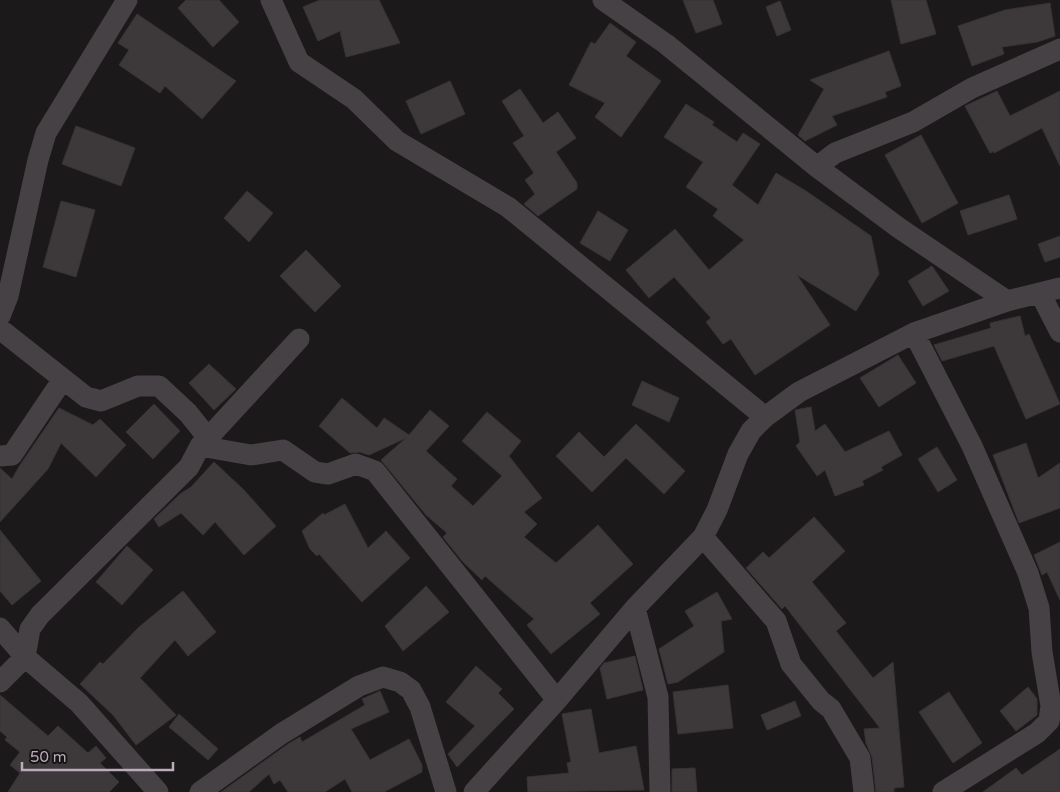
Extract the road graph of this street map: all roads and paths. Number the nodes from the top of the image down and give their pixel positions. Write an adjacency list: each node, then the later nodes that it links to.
1 (271, 0): 14 (street)
2 (617, 4): 5 (street)
3 (121, 5): 8 (street)
4 (1060, 50): 5 (street)
5 (818, 167): 7 (street)
6 (1050, 291): 7 (street); 10 (street)
7 (1007, 301): 11 (street)
8 (0, 316)
9 (0, 329): 13 (street)
10 (1060, 332)
11 (914, 334): 14 (street); 29 (street)
12 (299, 339): 15 (street)
13 (63, 378): 15 (street); 16 (street)
14 (765, 417): 17 (street)
15 (204, 442): 20 (street); 22 (street)
16 (0, 456)
17 (703, 537): 18 (street); 28 (street)
18 (635, 608): 22 (street); 27 (street)
19 (0, 628): 20 (street)
20 (25, 656): 21 (street); 23 (street)
21 (0, 682)
22 (557, 700): 26 (street)
23 (158, 792)
24 (200, 792): 25 (street)
25 (446, 792)
26 (474, 792)
27 (660, 792)
28 (864, 792)
29 (943, 792)

